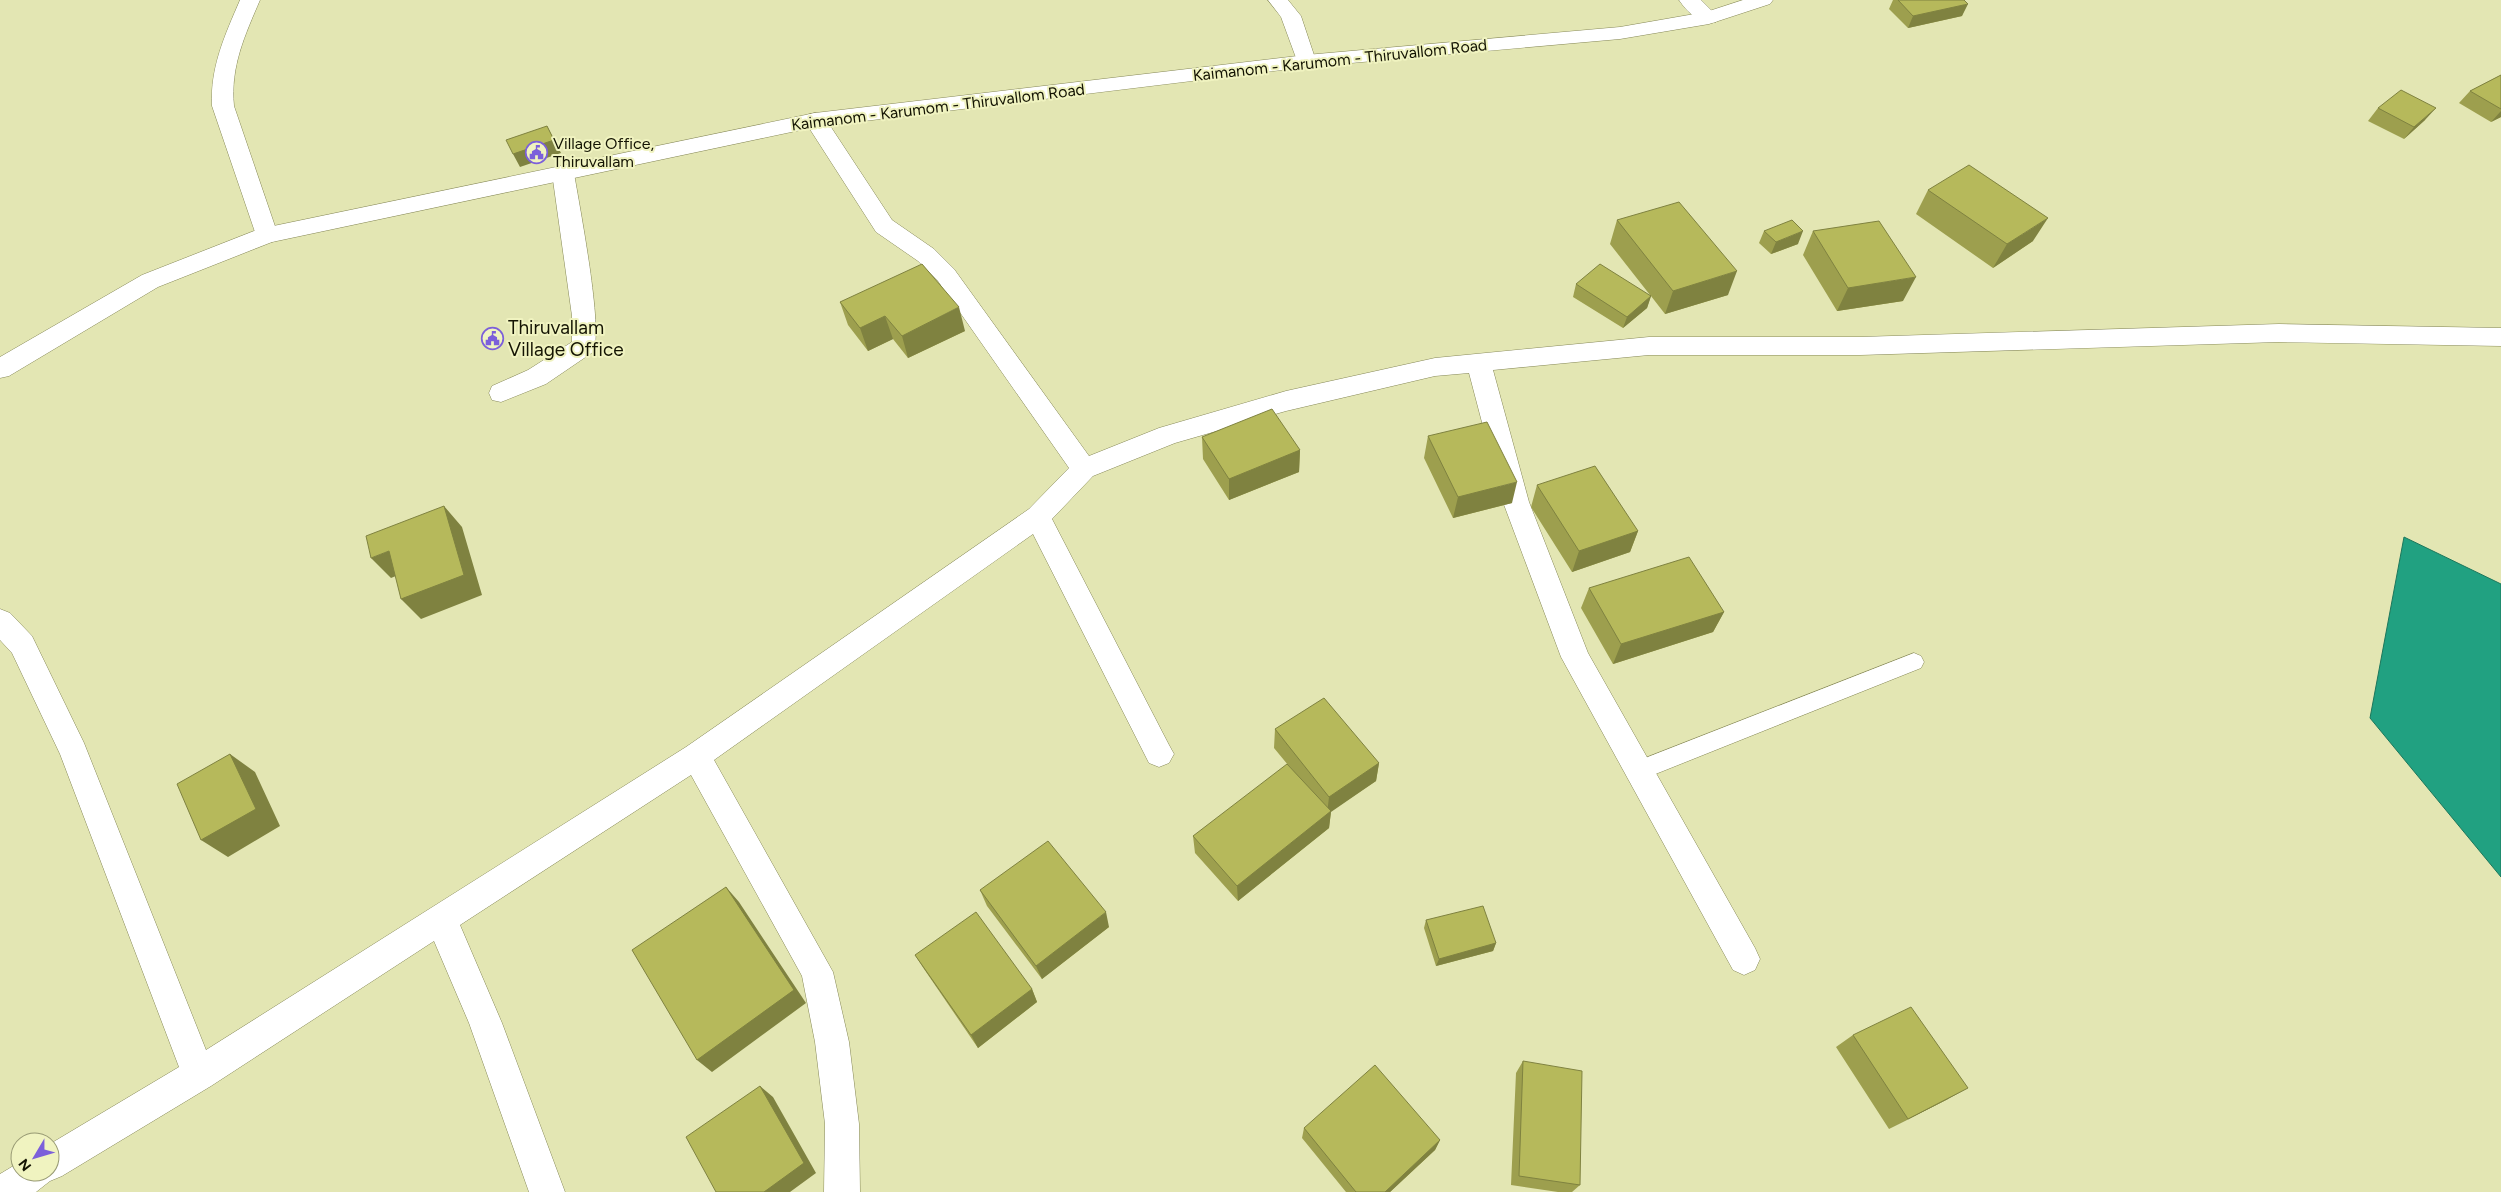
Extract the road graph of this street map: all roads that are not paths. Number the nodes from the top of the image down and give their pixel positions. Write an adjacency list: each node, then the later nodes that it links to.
1 (250, 0): 9 (street)
2 (1278, 0): 6 (street)
3 (1688, 0): 5 (street)
4 (1763, 0): 5 (street, Kaimanom - Karumom - Thiruvallom Road)
5 (1709, 18): 6 (street, Kaimanom - Karumom - Thiruvallom Road)
6 (1306, 61): 7 (street, Kaimanom - Karumom - Thiruvallom Road)
7 (815, 120): 8 (street, Kaimanom - Karumom - Thiruvallom Road); 14 (street)
8 (563, 173): 9 (street, Kaimanom - Karumom - Thiruvallom Road); 13 (street)
9 (267, 235): 12 (street, Kaimanom - Karumom - Thiruvallom Road)
10 (2501, 337): 11 (street)
11 (1479, 363): 14 (street); 20 (street)
12 (0, 369)
13 (501, 393)
14 (1084, 469): 15 (street)
15 (1038, 517): 18 (street); 19 (street)
16 (0, 621): 23 (street)
17 (1914, 662): 20 (lane)
18 (1159, 754)
19 (696, 756): 21 (street); 28 (street)
20 (1638, 771): 22 (street)
21 (440, 920): 23 (street); 27 (street)
22 (1744, 959)
23 (199, 1074): 24 (street)
24 (60, 1158)
25 (20, 1182): 26 (street)
26 (3, 1192)
27 (547, 1192)
28 (842, 1192)

